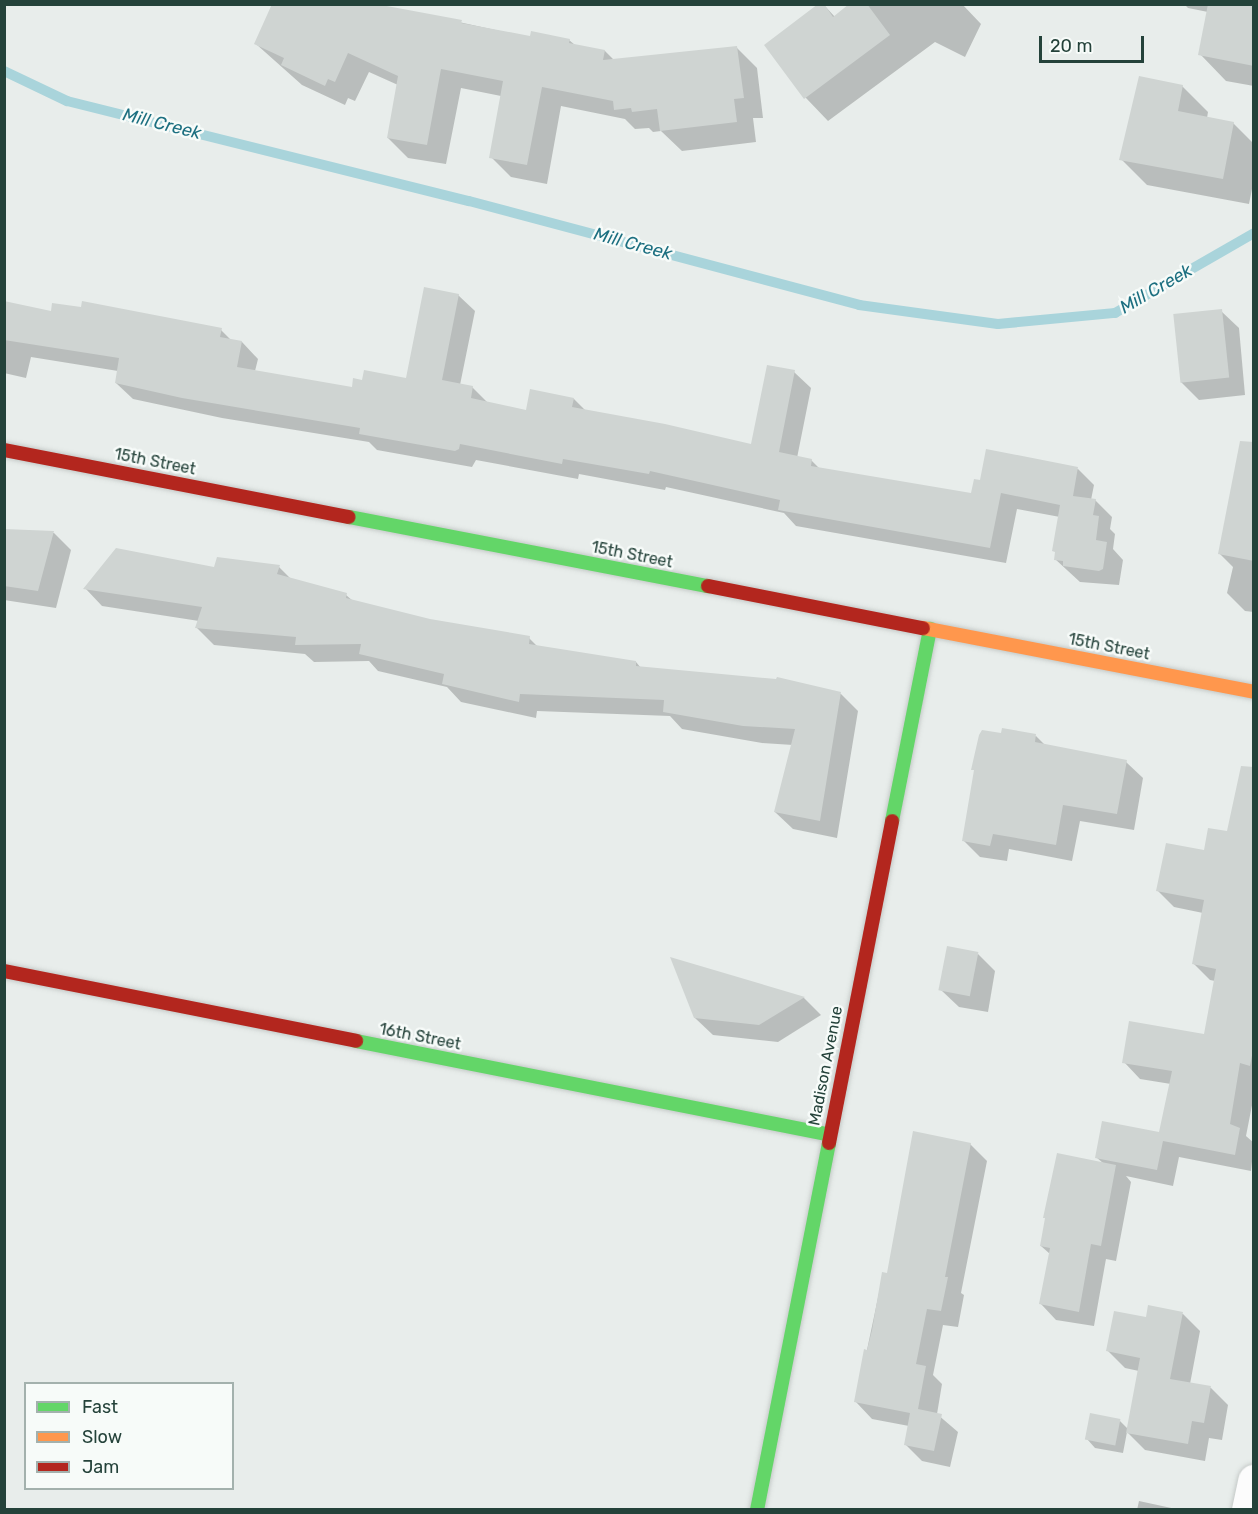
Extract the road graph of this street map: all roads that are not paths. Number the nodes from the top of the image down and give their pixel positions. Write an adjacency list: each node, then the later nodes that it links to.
1 (4, 450): 2 (street, 15th Street)
2 (930, 629): 3 (street, 15th Street); 5 (street, Madison Avenue)
3 (1254, 692)
4 (4, 971): 5 (street, 16th Street)
5 (829, 1135): 7 (street, Madison Avenue)
6 (1254, 1481): 8 (street)
7 (756, 1509)
8 (1248, 1509)

